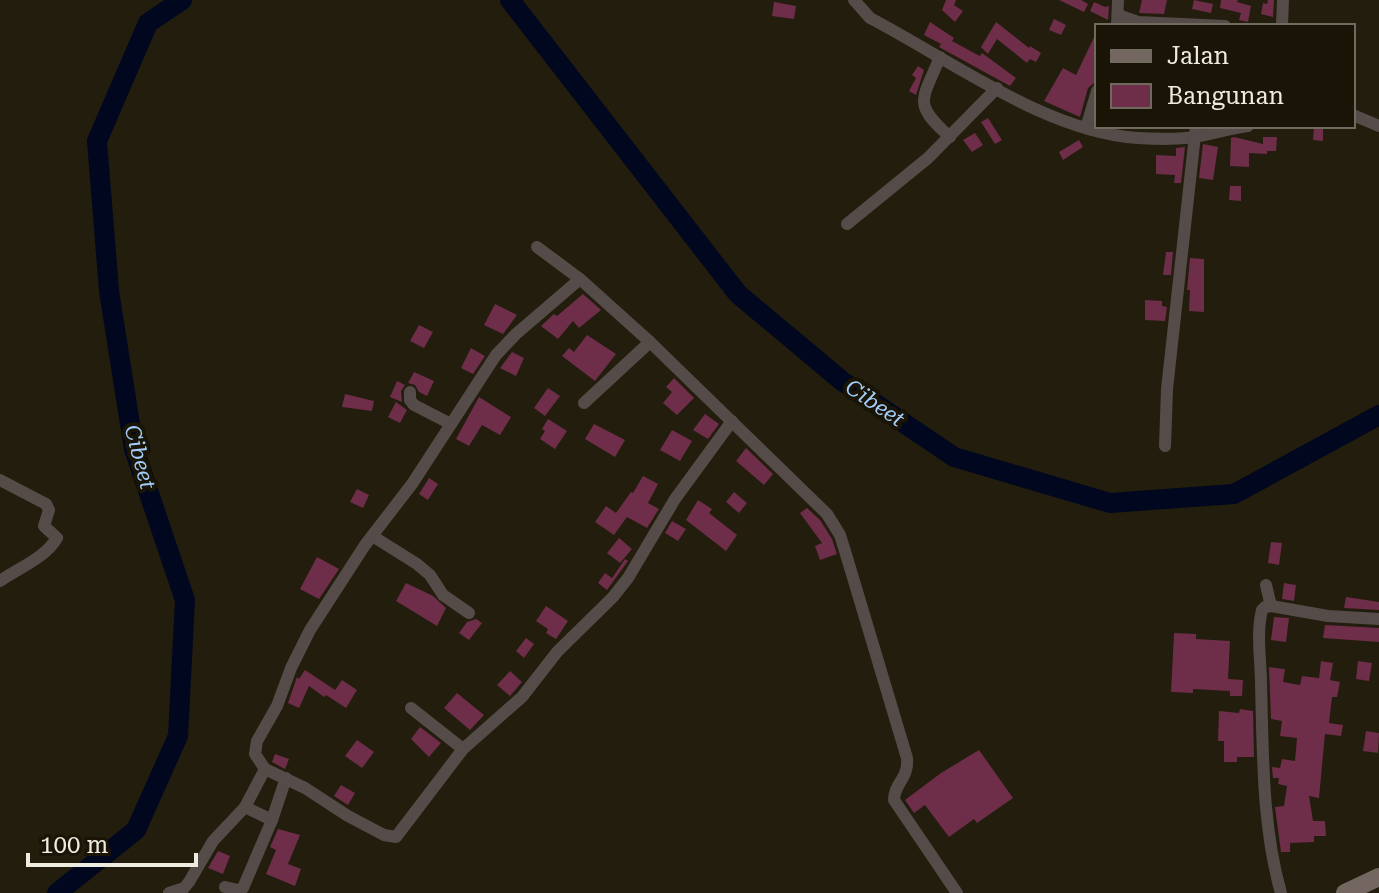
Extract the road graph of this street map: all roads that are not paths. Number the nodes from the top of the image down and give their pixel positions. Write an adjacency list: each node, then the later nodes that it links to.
1 (854, 0): 7 (street)
2 (1118, 0): 4 (street)
3 (1283, 0): 6 (street)
4 (1117, 20): 5 (street)
5 (1138, 24)
6 (1282, 24)
7 (940, 57): 8 (street); 15 (street)
8 (997, 88): 12 (street); 15 (street)
9 (1095, 98): 12 (street)
10 (1355, 116): 11 (street)
11 (1379, 126)
12 (1086, 128): 14 (street)
13 (1227, 128): 14 (street)
14 (1196, 131): 24 (street)
15 (950, 137): 16 (street)
16 (847, 224)
17 (537, 247): 18 (street)
18 (580, 279): 19 (street); 23 (street)
19 (650, 342): 21 (street); 22 (street)
20 (410, 392): 23 (street)
21 (584, 403)
22 (732, 421): 33 (street); 41 (street)
23 (451, 424): 26 (street)
24 (1165, 446)
25 (0, 480): 27 (street)
26 (374, 537): 30 (street); 34 (street)
27 (0, 581)
28 (1266, 585): 29 (street)
29 (1271, 606): 31 (street); 42 (street)
30 (469, 613)
31 (1379, 619)
32 (411, 708): 33 (street)
33 (463, 749): 35 (street)
34 (265, 769): 35 (street); 36 (street)
35 (286, 778): 37 (street)
36 (245, 807): 37 (street); 40 (street)
37 (272, 820): 39 (street)
38 (1379, 877): 43 (street)
39 (225, 887)
40 (169, 893)
41 (957, 893)
42 (1281, 893)
43 (1345, 893)

